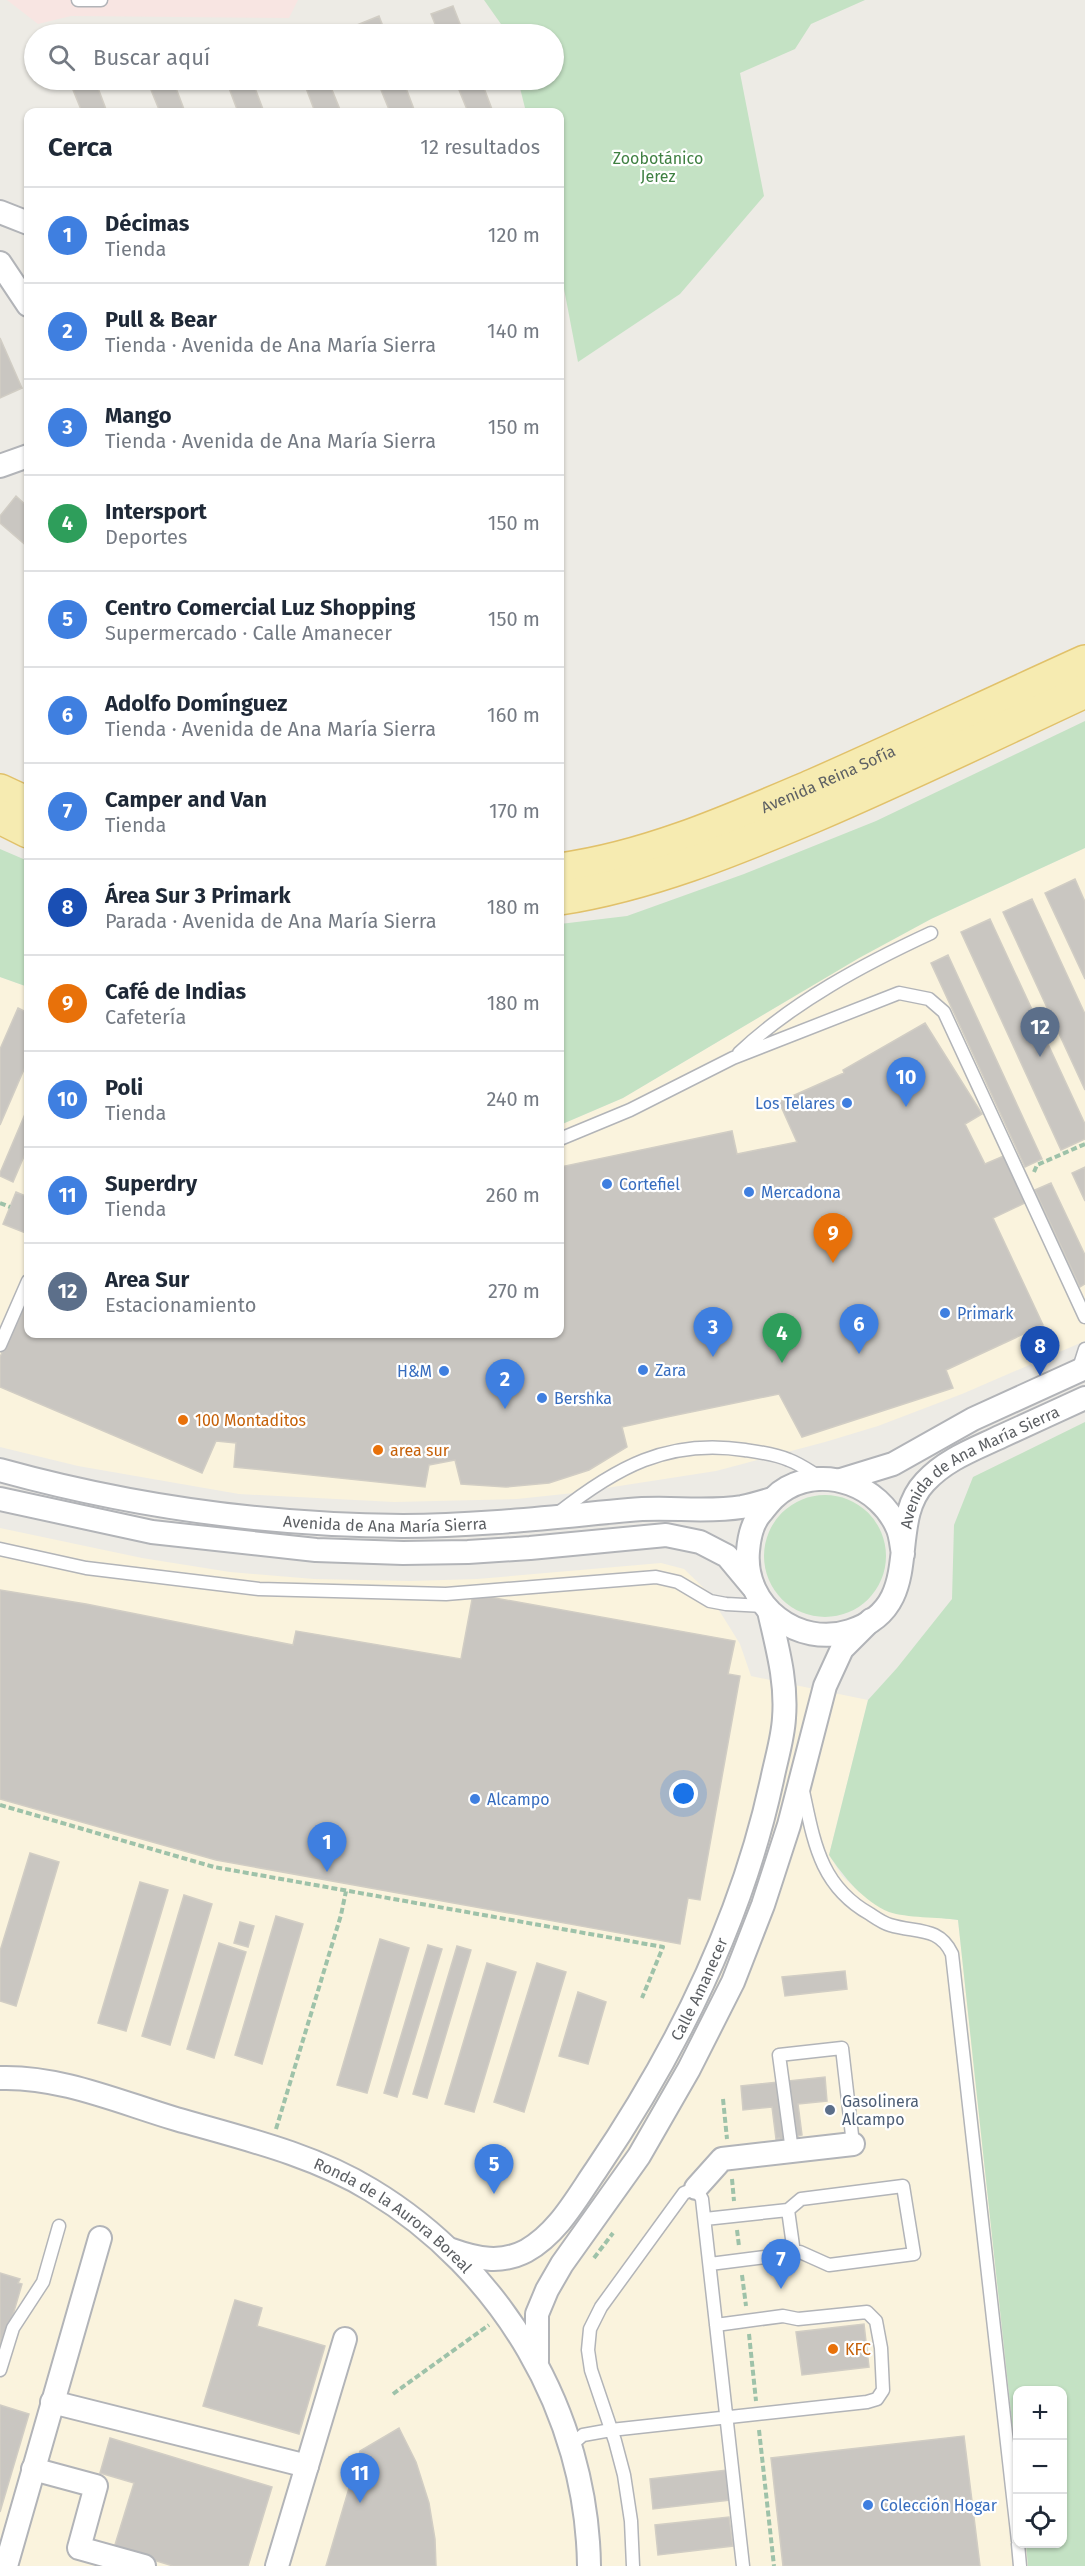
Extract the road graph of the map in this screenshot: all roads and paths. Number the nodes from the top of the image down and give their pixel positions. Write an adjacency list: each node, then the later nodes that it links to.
1 (78, 0): 2 (lane)
2 (101, 0)
3 (0, 263): 4 (street)
4 (24, 299)
5 (24, 457): 6 (street)
6 (0, 466)
7 (1085, 662): 13 (main road, Avenida Reina Sofía)
8 (1085, 691): 14 (main road, Avenida Reina Sofía)
9 (0, 790): 10 (main road)
10 (24, 802)
11 (0, 818): 12 (main road)
12 (24, 829)
13 (564, 870)
14 (564, 897)
15 (932, 933): 16 (lane)
16 (734, 1058): 17 (lane); 19 (lane)
17 (564, 1137)
18 (1085, 1144): 19 (path)
19 (1023, 1179): 23 (lane)
20 (0, 1203): 21 (path)
21 (10, 1207)
22 (24, 1290): 24 (lane)
23 (1085, 1317)
24 (0, 1345)
25 (1085, 1349): 26 (lane)
26 (1081, 1370): 29 (street, Avenida de Ana María Sierra)
27 (1085, 1398): 34 (street, Avenida de Ana María Sierra)
28 (0, 1470): 32 (street, Avenida de Ana María Sierra)
29 (832, 1479): 31 (street, Avenida de Ana María Sierra); 32 (lane); 34 (street, Avenida de Ana María Sierra)
30 (0, 1499): 35 (street, Avenida de Ana María Sierra)
31 (772, 1499): 32 (street, Avenida de Ana María Sierra); 35 (street, Avenida de Ana María Sierra)
32 (551, 1519)
33 (0, 1550): 36 (lane)
34 (903, 1554): 37 (street, Avenida de Ana María Sierra)
35 (752, 1586): 36 (street, Avenida de Ana María Sierra)
36 (766, 1608): 37 (street, Avenida de Ana María Sierra); 51 (street, Calle Amanecer)
37 (871, 1620): 38 (street, Calle Amanecer)
38 (800, 1779): 57 (street, Calle Amanecer); 66 (lane)
39 (0, 1805): 40 (path)
40 (346, 1891): 41 (path); 44 (path)
41 (642, 1998)
42 (0, 2078): 44 (street, Ronda de la Aurora Boreal)
43 (854, 2145): 45 (street); 45 (lane)
44 (272, 2146): 51 (street, Ronda de la Aurora Boreal)
45 (792, 2151): 46 (street)
46 (696, 2188): 48 (lane); 62 (lane)
47 (788, 2210): 48 (lane); 52 (lane); 52 (lane)
48 (705, 2219): 53 (lane)
49 (59, 2226): 58 (lane)
50 (100, 2238): 60 (street)
51 (450, 2250): 57 (street, Ronda de la Aurora Boreal)
52 (794, 2253): 53 (lane)
53 (710, 2264): 55 (lane)
54 (493, 2323): 59 (path)
55 (716, 2325): 61 (lane); 61 (lane)
56 (345, 2339): 64 (street)
57 (537, 2363): 63 (street, Ronda de la Aurora Boreal)
58 (0, 2370)
59 (393, 2394)
60 (52, 2402): 64 (street); 65 (street)
61 (726, 2416): 62 (lane); 74 (lane)
62 (611, 2430): 63 (lane); 73 (lane)
63 (570, 2446): 72 (street, Ronda de la Aurora Boreal)
64 (307, 2466): 71 (street)
65 (33, 2469): 68 (street); 69 (street)
66 (1013, 2497)
67 (1018, 2548): 75 (lane)
68 (76, 2557): 70 (street)
69 (6, 2566)
70 (144, 2566)
71 (277, 2566)
72 (589, 2566)
73 (633, 2566)
74 (743, 2566)
75 (1020, 2566)

